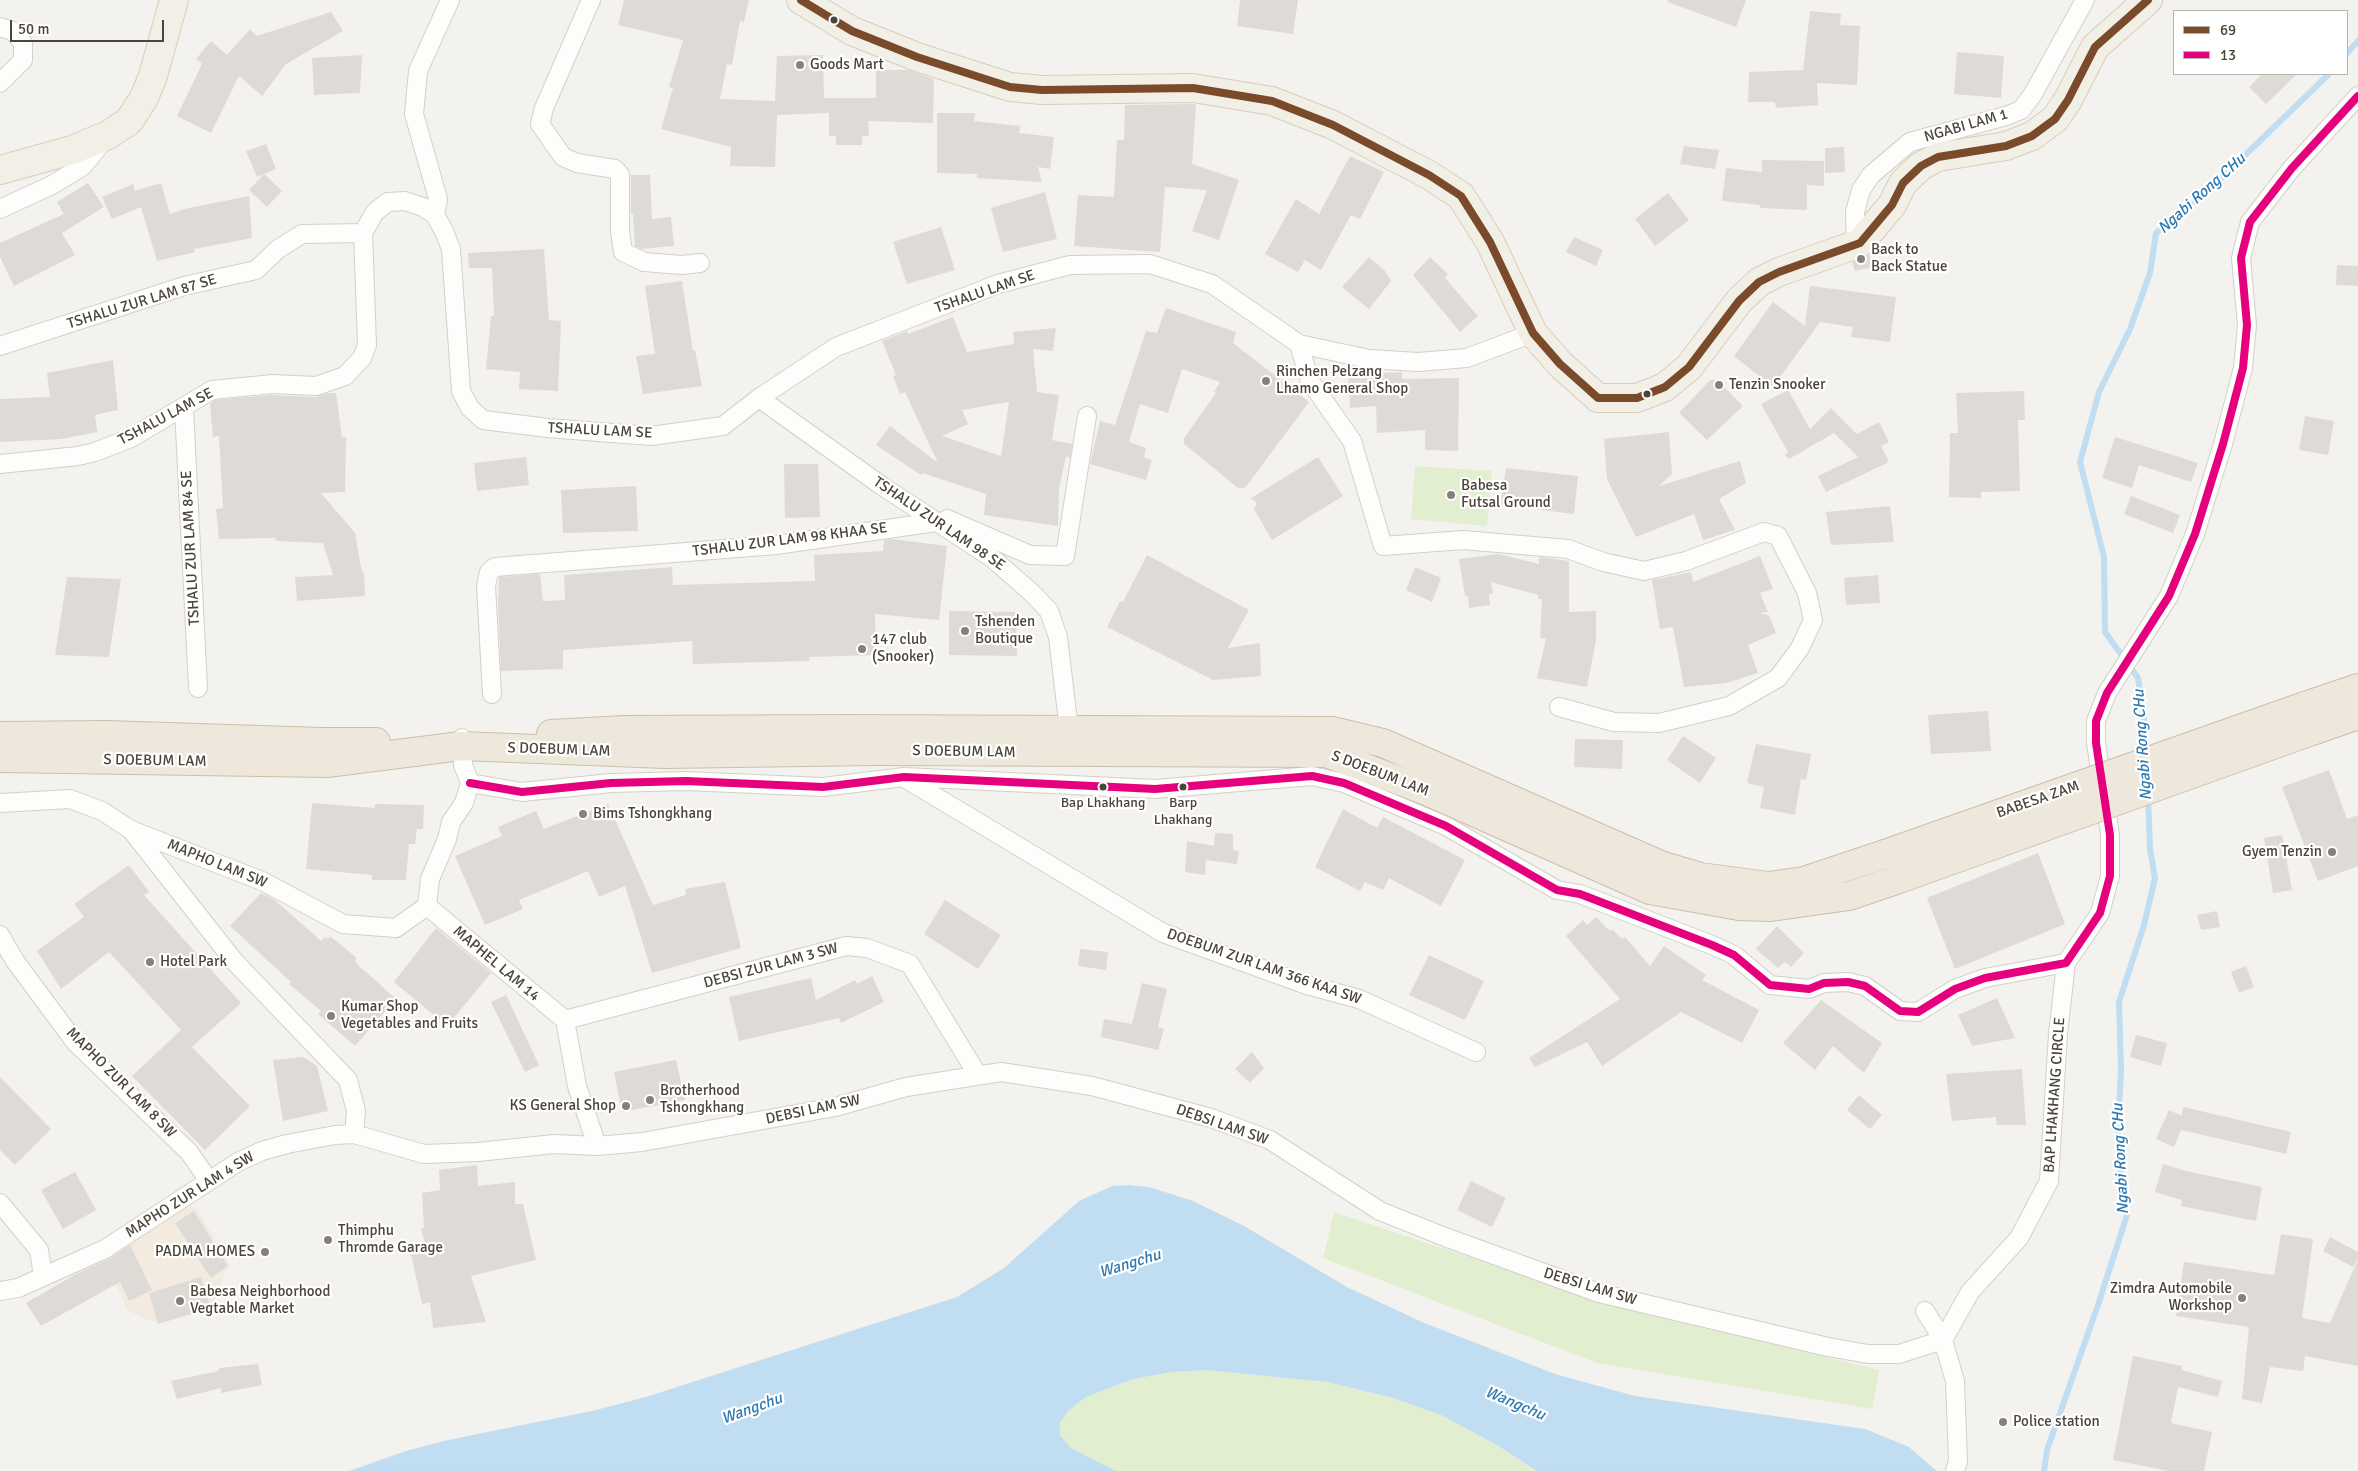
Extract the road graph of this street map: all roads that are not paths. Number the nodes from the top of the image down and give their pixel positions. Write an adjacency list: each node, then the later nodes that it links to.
1 (174, 0): 10 (main road)
2 (450, 0): 13 (street)
3 (591, 0): 16 (street)
4 (801, 0): 17 (main road)
5 (2084, 0): 15 (street, NGABI LAM 1)
6 (2148, 0): 15 (main road)
7 (0, 27): 8 (street)
8 (0, 83)
9 (2358, 96): 44 (street)
10 (108, 135): 11 (main road); 12 (street)
11 (0, 170)
12 (0, 210)
13 (435, 215): 14 (street); 20 (street, TSHALU LAM SE)
14 (363, 233): 19 (street, TSHALU ZUR LAM 87 SE); 21 (street, TSHALU LAM SE)
15 (1856, 245): 17 (main road)
16 (700, 263)
17 (1533, 333): 18 (street, TSHALU LAM SE)
18 (1299, 344): 20 (street, TSHALU LAM SE); 29 (street)
19 (0, 346)
20 (759, 398): 24 (street, TSHALU ZUR LAM 98 SE)
21 (184, 408): 23 (street, TSHALU LAM SE); 26 (street, TSHALU ZUR LAM 84 SE)
22 (1087, 416): 24 (street)
23 (0, 464)
24 (907, 503): 25 (street, TSHALU ZUR LAM 98 SE)
25 (936, 522): 28 (street, TSHALU ZUR LAM 98 KHAA SE); 32 (street, TSHALU ZUR LAM 98 SE)
26 (198, 688)
27 (2358, 688): 31 (highway)
28 (492, 694)
29 (1559, 707)
30 (2358, 714): 31 (highway)
31 (2309, 719): 40 (highway, BABESA ZAM, bridge); 41 (highway, BABESA ZAM, bridge)
32 (1069, 730): 34 (highway, S DOEBUM LAM); 40 (highway, S DOEBUM LAM)
33 (0, 736): 34 (highway, S DOEBUM LAM)
34 (462, 742): 35 (highway, S DOEBUM LAM); 37 (street); 41 (highway, S DOEBUM LAM)
35 (0, 758)
36 (904, 777): 37 (street); 44 (street); 46 (street, DOEBUM ZUR LAM 366 KAA SW)
37 (470, 783): 42 (street)
38 (0, 802): 39 (street, MAPHO LAM SW)
39 (131, 830): 42 (street, MAPHO LAM SW); 48 (street)
40 (1885, 854)
41 (1896, 880)
42 (427, 906): 45 (street, MAPHEL LAM 14)
43 (0, 935): 50 (street, MAPHO ZUR LAM 8 SW)
44 (2066, 963): 55 (street, BAP LHAKHANG CIRCLE)
45 (565, 1020): 47 (street, DEBSI ZUR LAM 3 SW); 49 (street)
46 (1476, 1052)
47 (977, 1074): 49 (street, DEBSI LAM SW); 55 (street, DEBSI LAM SW)
48 (354, 1134): 49 (street, MAPHO ZUR LAM 4 SW); 50 (street, MAPHO ZUR LAM 4 SW)
49 (598, 1146)
50 (209, 1181): 52 (street, MAPHO ZUR LAM 4 SW)
51 (0, 1203): 52 (street)
52 (42, 1276): 53 (street, MAPHO ZUR LAM 4 SW)
53 (0, 1291)
54 (1925, 1311): 55 (street)
55 (1943, 1340): 56 (street)
56 (1956, 1466)

